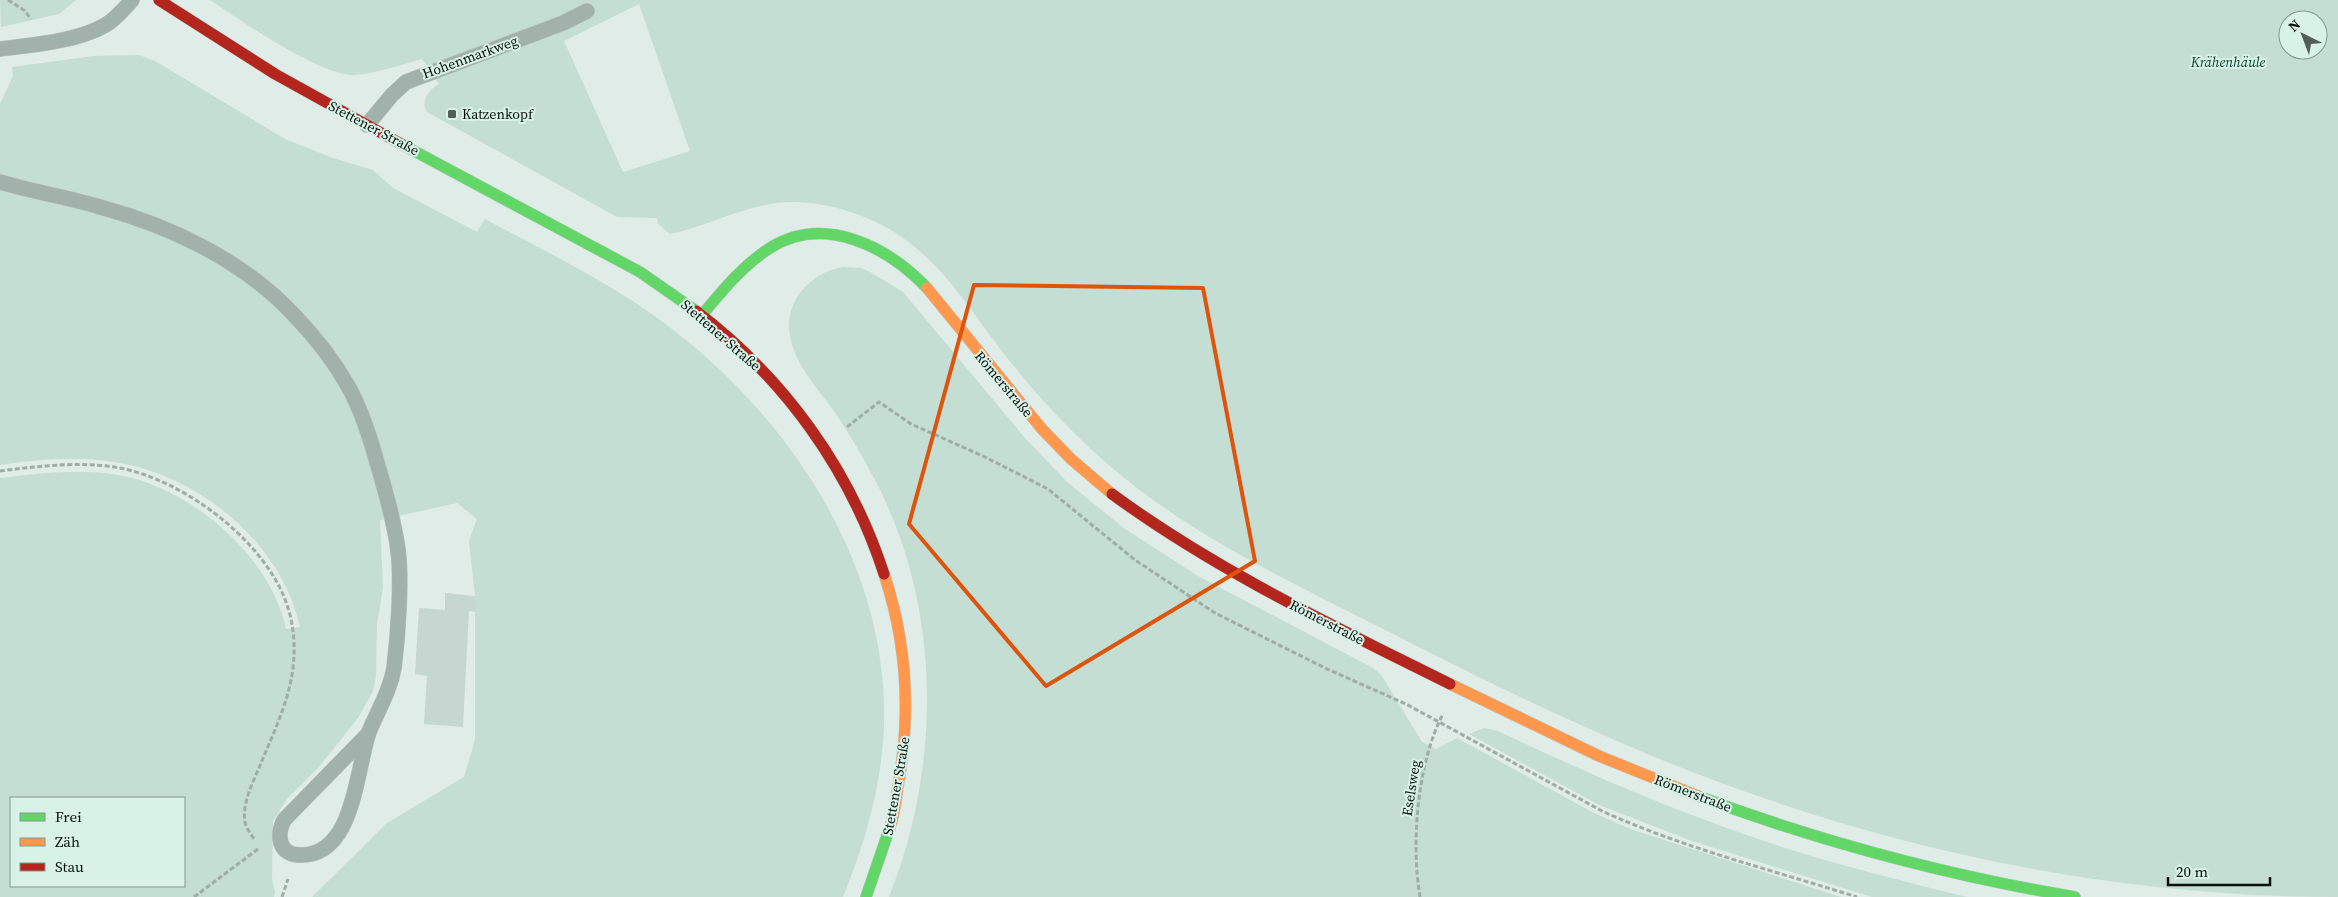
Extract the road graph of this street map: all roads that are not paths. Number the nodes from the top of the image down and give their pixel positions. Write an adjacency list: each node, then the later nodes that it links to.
1 (132, 0): 4 (lane)
2 (159, 0): 5 (street, Stettener Straße)
3 (587, 11): 5 (lane, Hohenmarkweg)
4 (0, 49)
5 (367, 125): 7 (street, Stettener Straße)
6 (0, 182): 8 (lane)
7 (702, 315): 9 (street, Stettener Straße); 10 (street, Römerstraße)
8 (368, 734): 8 (lane)
9 (866, 897)
10 (2075, 897)

